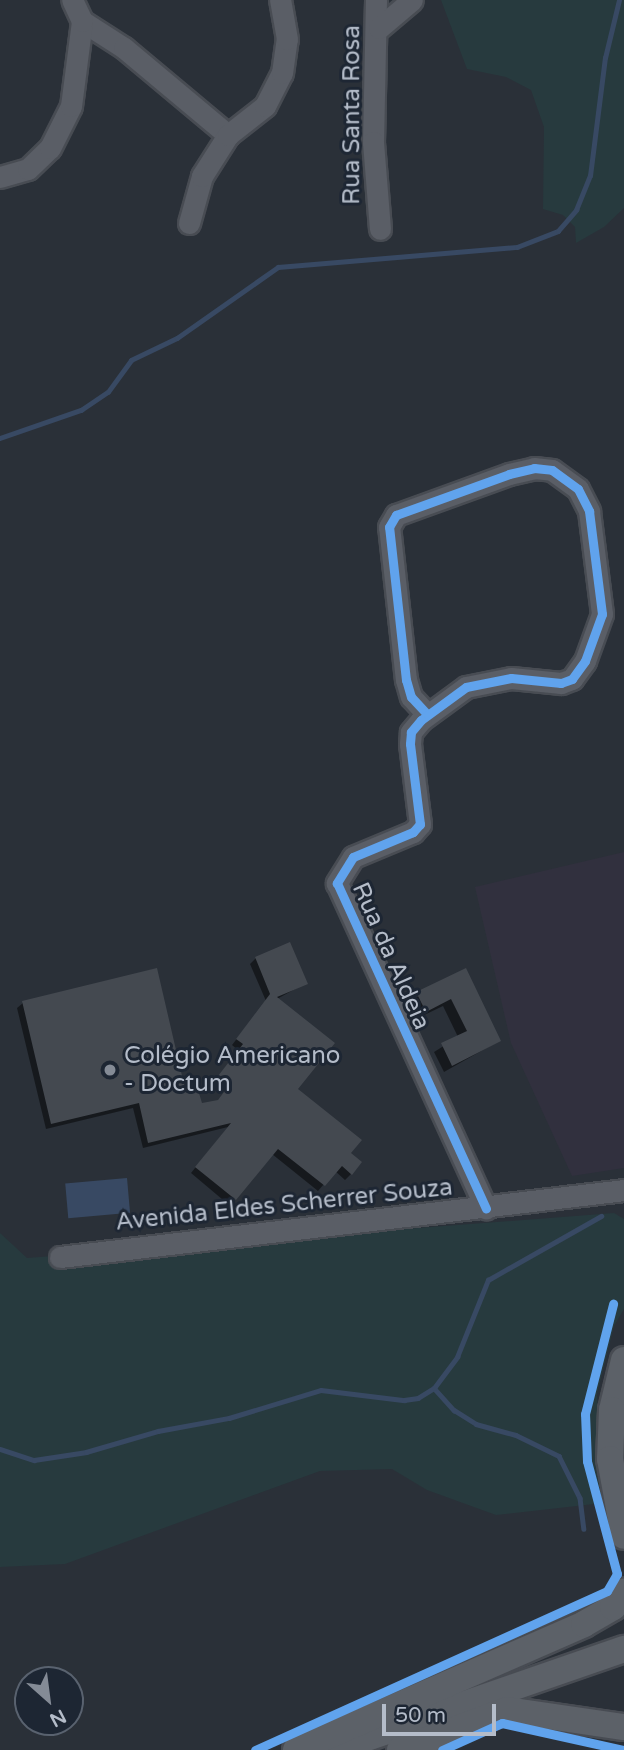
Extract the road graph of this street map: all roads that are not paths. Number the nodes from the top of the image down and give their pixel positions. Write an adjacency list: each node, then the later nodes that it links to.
1 (72, 0): 5 (street)
2 (280, 0): 7 (street)
3 (376, 0): 6 (street, Rua Santa Rosa)
4 (412, 0): 6 (street)
5 (82, 21): 7 (street); 8 (street)
6 (379, 28): 10 (street, Rua Santa Rosa)
7 (228, 135): 9 (street)
8 (0, 177)
9 (189, 223)
10 (380, 229)
11 (427, 714): 11 (street, Rua da Aldeia); 15 (street, Rua da Aldeia)
12 (624, 1190): 13 (street, Avenida Eldes Scherrer Souza)
13 (597, 1194): 14 (street, Avenida Eldes Scherrer Souza); 15 (street, Avenida Eldes Scherrer Souza)
14 (624, 1201)
15 (486, 1209): 16 (street, Avenida Eldes Scherrer Souza)
16 (60, 1257)
17 (624, 1360): 18 (main road)
18 (624, 1536)
19 (624, 1591): 22 (main road)
20 (624, 1649): 23 (main road)
21 (624, 1727): 24 (main road)
22 (296, 1750)
23 (333, 1750)
24 (400, 1750)

